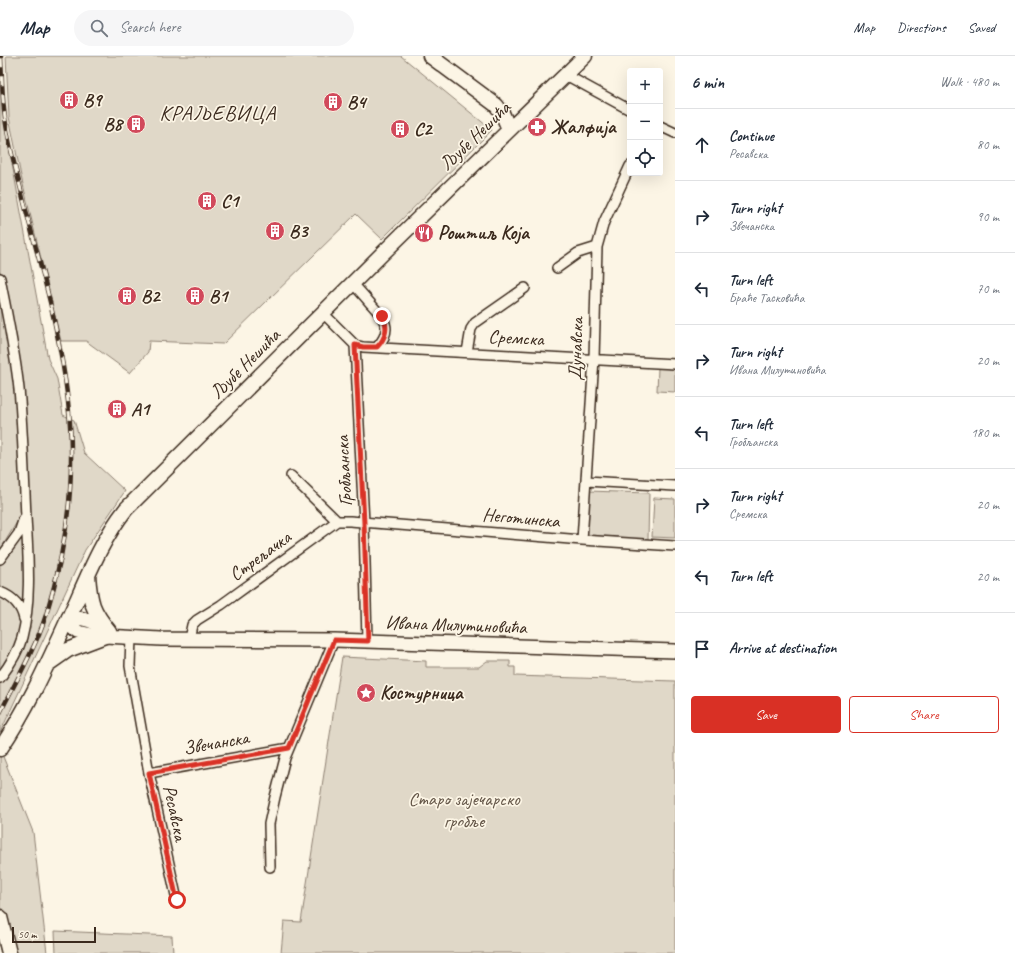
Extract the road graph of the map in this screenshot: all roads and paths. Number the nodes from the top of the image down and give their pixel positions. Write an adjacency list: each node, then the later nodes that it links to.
1 (430, 56): 6 (main road)
2 (585, 56): 3 (main road, Љубе Нешића)
3 (566, 75): 4 (street); 6 (main road, Љубе Нешића)
4 (627, 108)
5 (663, 127): 7 (street)
6 (509, 129): 12 (main road, Љубе Нешића)
7 (675, 133)
8 (627, 172): 9 (street, Дунавска)
9 (597, 247): 10 (street); 18 (street, Дунавска)
10 (557, 268)
11 (0, 278): 23 (street)
12 (352, 283): 14 (main road, Љубе Нешића); 16 (street)
13 (525, 288): 17 (street)
14 (322, 312): 15 (street); 29 (main road, Љубе Нешића)
15 (355, 345): 16 (street, Сремска); 25 (street, Гробљанска)
16 (377, 347): 17 (street, Сремска)
17 (467, 352): 18 (street, Сремска)
18 (594, 359): 19 (street, Сремска); 21 (street, Дунавска)
19 (675, 364)
20 (291, 476): 24 (street)
21 (586, 482): 22 (street); 26 (street, Дунавска)
22 (675, 486)
23 (26, 513): 28 (street); 32 (street)
24 (337, 521): 25 (street); 35 (street, Стрељачка)
25 (364, 523): 26 (street, Неготинска); 37 (street, Гробљанска)
26 (582, 540): 27 (street, Неготинска)
27 (675, 546)
28 (0, 559)
29 (88, 574): 31 (main road, Љубе Нешића); 33 (main road)
30 (0, 592): 32 (street)
31 (68, 620): 33 (street, Ивана Милутиновића); 39 (main road, Љубе Нешића)
32 (25, 622): 40 (street)
33 (110, 635): 34 (street, Ивана Милутиновића); 39 (main road)
34 (131, 637): 35 (street, Ивана Милутиновића); 43 (street, Ресавска)
35 (189, 639): 36 (street, Ивана Милутиновића)
36 (334, 640): 37 (street, Ивана Милутиновића); 41 (street)
37 (368, 641): 38 (street, Ивана Милутиновића)
38 (675, 651)
39 (47, 666): 42 (main road, Љубе Нешића)
40 (0, 678)
41 (289, 748): 43 (street, Звечанска); 44 (street)
42 (0, 749)
43 (149, 773): 45 (street, Ресавска)
44 (270, 867)
45 (177, 900)
46 (0, 917): 47 (main road)
47 (9, 953)

